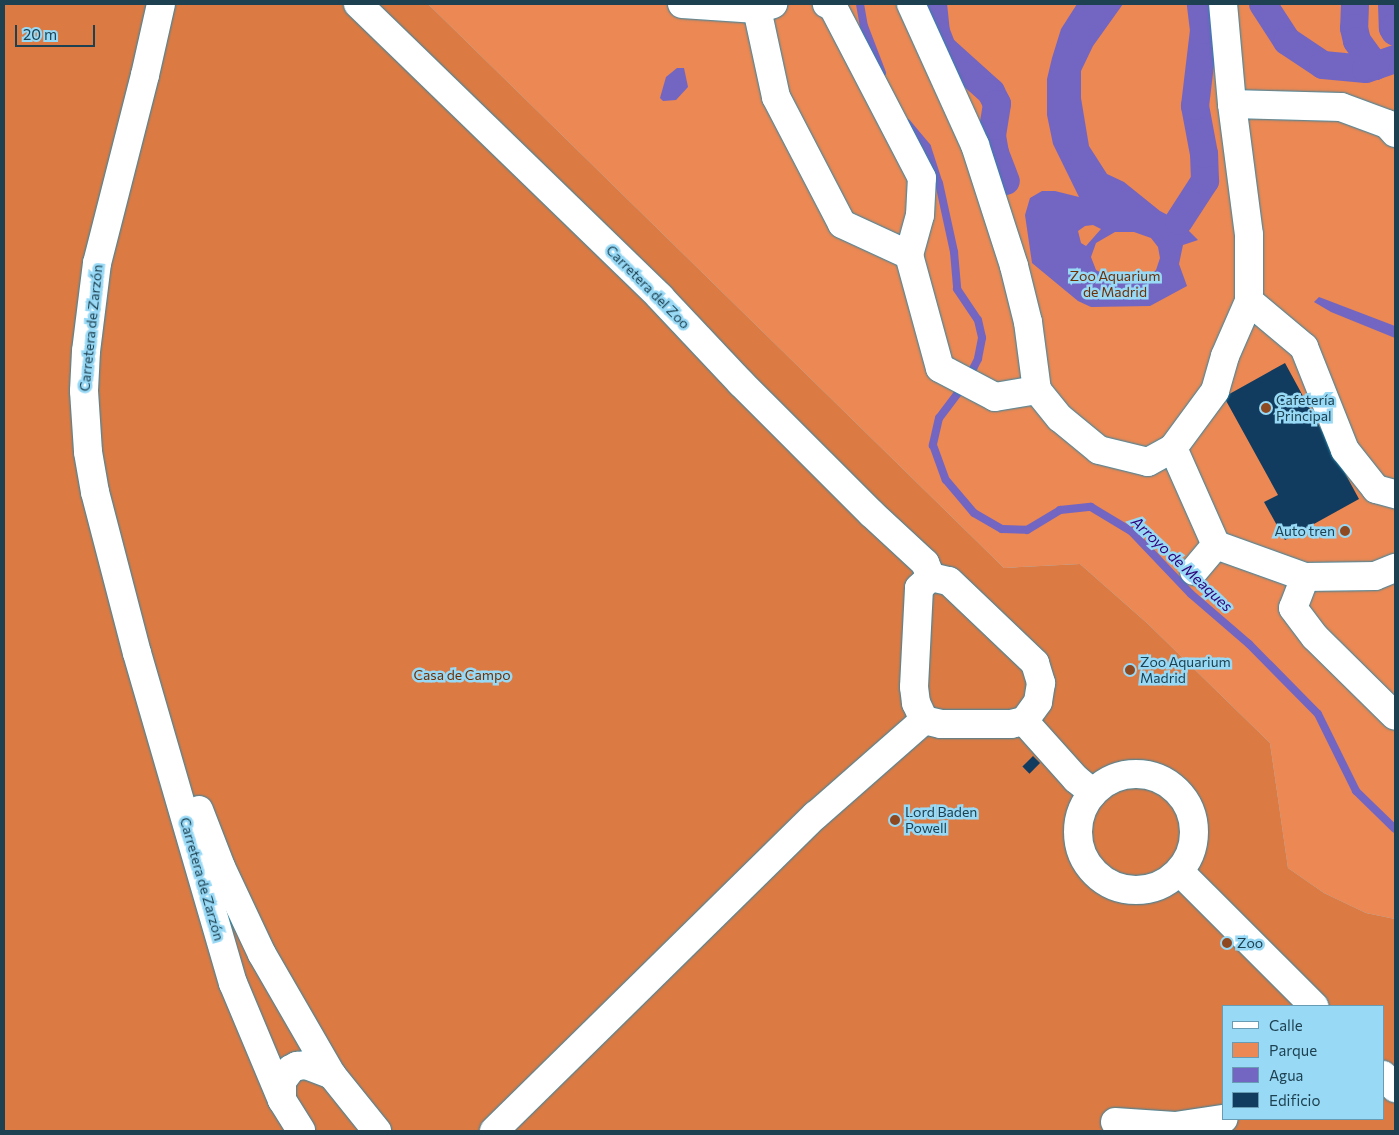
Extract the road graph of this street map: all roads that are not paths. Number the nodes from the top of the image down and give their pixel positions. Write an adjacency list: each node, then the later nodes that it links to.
1 (161, 4): 20 (street, Carretera de Zarzón)
2 (358, 4): 18 (street, Carretera del Zoo)
3 (682, 4): 7 (street)
4 (826, 4): 10 (street)
5 (911, 4): 12 (street)
6 (1223, 4): 8 (street)
7 (765, 6): 10 (street)
8 (1232, 104): 9 (street); 11 (street)
9 (1395, 133)
10 (909, 255): 12 (street)
11 (1249, 301): 13 (street); 14 (street)
12 (1037, 390): 13 (street)
13 (1173, 448): 15 (street)
14 (1395, 494)
15 (1216, 545): 17 (street); 19 (street)
16 (1395, 568): 19 (street)
17 (1194, 571)
18 (931, 577): 22 (street); 23 (street)
19 (1305, 577): 21 (street)
20 (137, 653): 27 (street, Carretera de Zarzón); 28 (street, Carretera de Zarzón)
21 (1395, 716)
22 (924, 720): 23 (street); 33 (street)
23 (1024, 721): 24 (street)
24 (1092, 793): 25 (street); 25 (street)
25 (1180, 872): 26 (street)
26 (1313, 1005)
27 (332, 1075): 28 (street); 32 (street, Carretera de Zarzón)
28 (282, 1100): 31 (street, Carretera de Zarzón)
29 (1222, 1119): 30 (street)
30 (1115, 1122)
31 (301, 1131)
32 (377, 1131)
33 (494, 1131)

